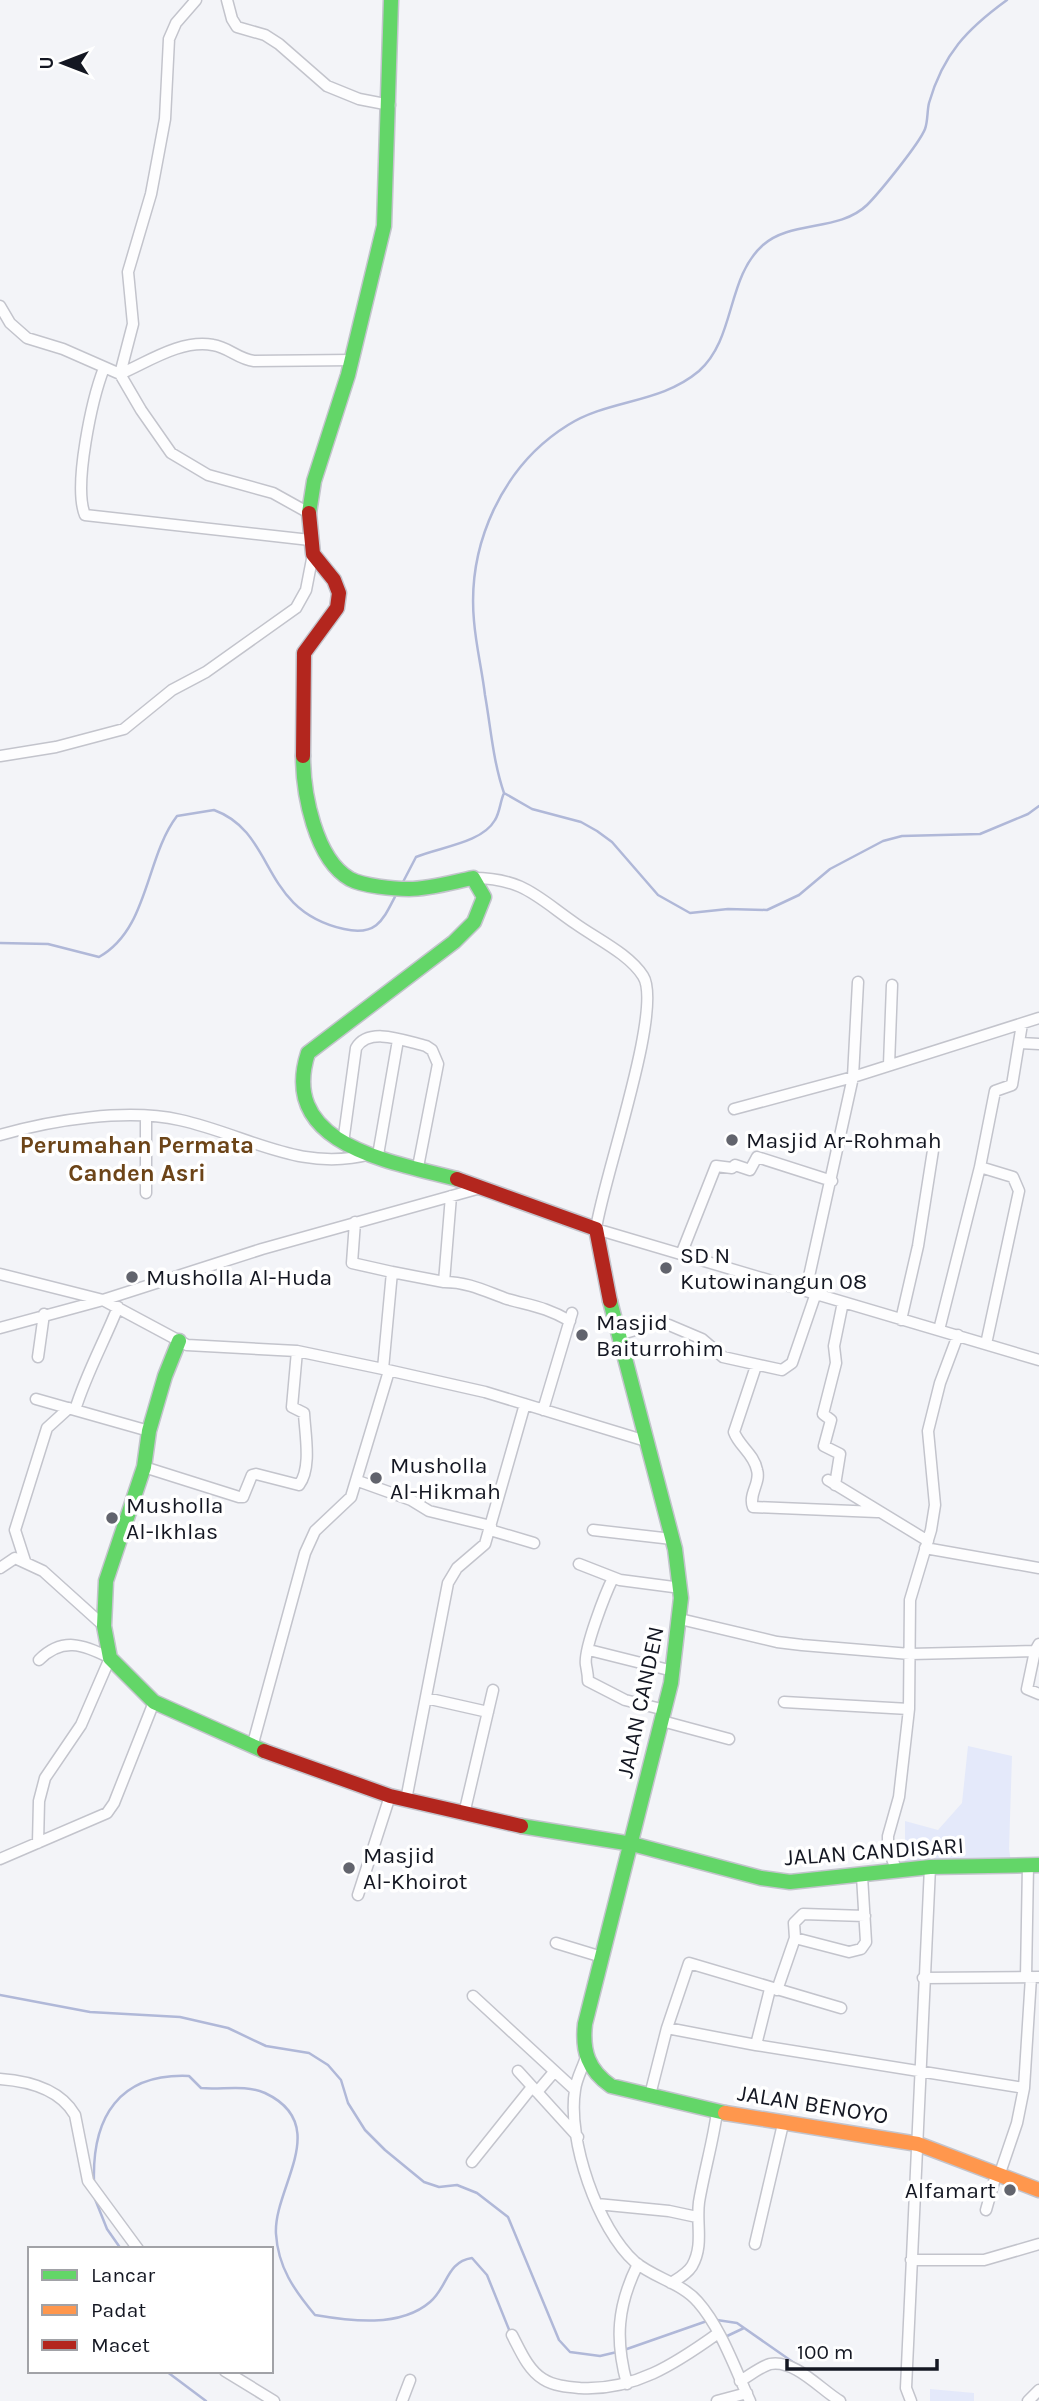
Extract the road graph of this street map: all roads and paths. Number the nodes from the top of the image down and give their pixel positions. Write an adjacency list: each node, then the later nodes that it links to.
1 (196, 0): 8 (street)
2 (227, 0): 4 (street)
3 (391, 0): 4 (street)
4 (390, 105): 6 (street)
5 (0, 306): 7 (street)
6 (352, 360): 8 (street); 9 (street)
7 (103, 368): 8 (street); 10 (street)
8 (120, 374): 9 (street)
9 (309, 513): 10 (street)
10 (311, 547): 11 (street); 12 (street)
11 (0, 756)
12 (473, 878): 25 (street); 35 (street)
13 (858, 982): 21 (street)
14 (892, 985): 20 (street)
15 (1039, 1018): 16 (street)
16 (1022, 1024): 18 (street); 20 (street)
17 (398, 1040): 25 (street); 27 (street); 28 (street)
18 (1020, 1044): 19 (street); 29 (street)
19 (1039, 1045)
20 (889, 1065): 21 (street)
21 (853, 1077): 22 (street); 30 (street)
22 (734, 1109)
23 (146, 1116): 24 (street); 27 (street); 32 (street)
24 (0, 1135)
25 (343, 1143): 27 (street)
26 (934, 1144): 45 (street)
27 (376, 1154): 28 (street)
28 (418, 1167): 31 (street)
29 (980, 1167): 47 (street); 51 (street)
30 (832, 1181): 36 (street); 40 (street)
31 (484, 1188): 33 (street); 35 (street)
32 (146, 1193)
33 (452, 1196): 34 (street); 39 (street)
34 (355, 1222): 37 (street); 41 (street)
35 (596, 1229): 36 (street); 48 (street, JALAN CANDEN)
36 (682, 1252): 40 (street)
37 (393, 1272): 39 (street); 56 (street)
38 (0, 1274): 41 (street)
39 (444, 1282): 60 (street)
40 (811, 1291): 42 (street); 55 (street)
41 (103, 1300): 43 (street); 44 (street)
42 (843, 1302): 45 (street); 65 (street)
43 (118, 1307): 50 (street); 59 (street)
44 (44, 1314): 46 (street); 53 (street)
45 (901, 1320): 47 (street)
46 (0, 1328)
47 (939, 1330): 49 (street)
48 (618, 1335): 55 (street); 62 (street, JALAN CANDEN)
49 (958, 1335): 51 (street); 70 (street)
50 (179, 1341): 52 (street); 61 (street)
51 (986, 1344): 54 (street)
52 (297, 1351): 56 (street); 63 (street)
53 (38, 1357)
54 (1039, 1360)
55 (756, 1366): 65 (street)
56 (386, 1370): 58 (street); 64 (street)
57 (36, 1399): 59 (street)
58 (525, 1404): 60 (street); 66 (street)
59 (72, 1409): 61 (street); 71 (street)
60 (543, 1410): 62 (street)
61 (149, 1431): 63 (street)
62 (646, 1441): 68 (street, JALAN CANDEN)
63 (144, 1467): 78 (street)
64 (358, 1481): 66 (street); 94 (street)
65 (877, 1512): 70 (street)
66 (491, 1528): 69 (street); 87 (street)
67 (593, 1530): 68 (street)
68 (672, 1539): 76 (street, JALAN CANDEN)
69 (534, 1543)
70 (927, 1545): 74 (street); 81 (street)
71 (25, 1561): 73 (street); 78 (street)
72 (579, 1564): 75 (street)
73 (0, 1568)
74 (1039, 1568)
75 (613, 1578): 76 (street); 80 (street)
76 (681, 1588): 77 (street, JALAN CANDEN)
77 (680, 1619): 81 (street); 84 (street, JALAN CANDEN)
78 (104, 1626): 82 (street)
79 (1037, 1648): 81 (street); 86 (street)
80 (589, 1650): 84 (street); 92 (street)
81 (910, 1654): 90 (street)
82 (110, 1658): 83 (street); 88 (street); 98 (street)
83 (39, 1660)
84 (673, 1671): 92 (street, JALAN CANDEN)
85 (493, 1690): 91 (street)
86 (1039, 1693)
87 (426, 1698): 91 (street); 96 (street)
88 (154, 1702): 94 (street, JALAN CANDISARI); 98 (street)
89 (784, 1702): 90 (street)
90 (909, 1709): 103 (street)
91 (488, 1712): 97 (street)
92 (664, 1716): 93 (street); 99 (street, JALAN CANDEN)
93 (729, 1739)
94 (252, 1746): 95 (street, JALAN CANDISARI)
95 (390, 1796): 96 (street, JALAN CANDISARI); 105 (street)
96 (406, 1800): 97 (street, JALAN CANDISARI)
97 (464, 1814): 99 (street, JALAN CANDISARI)
98 (38, 1843): 100 (street)
99 (632, 1844): 104 (street, JALAN CANDISARI); 109 (street, JALAN CANDEN)
100 (0, 1859)
101 (1034, 1865): 102 (street, JALAN CANDISARI); 110 (street)
102 (930, 1867): 103 (street, JALAN CANDISARI); 111 (street)
103 (897, 1871): 104 (street, JALAN CANDISARI)
104 (862, 1876): 106 (street)
105 (358, 1895)
106 (865, 1916): 107 (street); 107 (street)
107 (794, 1938): 112 (street)
108 (556, 1943): 109 (street)
109 (601, 1957): 117 (street, JALAN CANDEN)
110 (1032, 1977): 111 (street); 122 (street)
111 (923, 1978): 120 (street)
112 (773, 1990): 114 (street); 115 (street); 116 (street)
113 (473, 1996): 119 (street)
114 (841, 2008)
115 (667, 2028): 116 (street); 125 (street)
116 (756, 2045): 120 (street)
117 (585, 2060): 124 (street); 125 (street, JALAN BENOYO)
118 (518, 2071): 123 (street)
119 (554, 2072): 123 (street); 124 (street)
120 (920, 2073): 122 (street); 129 (street)
121 (0, 2079): 138 (street)
122 (1024, 2088): 131 (street)
123 (534, 2089): 128 (street); 130 (street)
124 (575, 2090): 128 (street)
125 (650, 2095): 126 (street, JALAN BENOYO)
126 (718, 2112): 127 (street, JALAN BENOYO); 135 (street)
127 (783, 2124): 129 (street, JALAN BENOYO); 136 (street)
128 (578, 2137): 133 (street)
129 (918, 2144): 131 (street, JALAN BENOYO); 139 (street)
130 (472, 2162)
131 (998, 2175): 132 (street, JALAN BENOYO); 134 (street)
132 (1039, 2190)
133 (597, 2204): 135 (street); 140 (street)
134 (986, 2210)
135 (697, 2217): 141 (street)
136 (755, 2244)
137 (1039, 2244): 139 (street)
138 (137, 2247)
139 (911, 2260): 149 (street)
140 (638, 2264): 141 (street); 147 (street)
141 (671, 2283): 143 (street)
142 (512, 2335): 147 (street)
143 (719, 2336): 146 (street); 147 (street)
144 (228, 2373): 151 (street)
145 (410, 2380): 152 (street)
146 (740, 2381): 150 (street); 154 (street)
147 (627, 2385)
148 (1039, 2390): 155 (street)
149 (909, 2395)
150 (748, 2397): 153 (street)
151 (274, 2401)
152 (402, 2401)
153 (717, 2401)
154 (840, 2401)
155 (1028, 2401)

